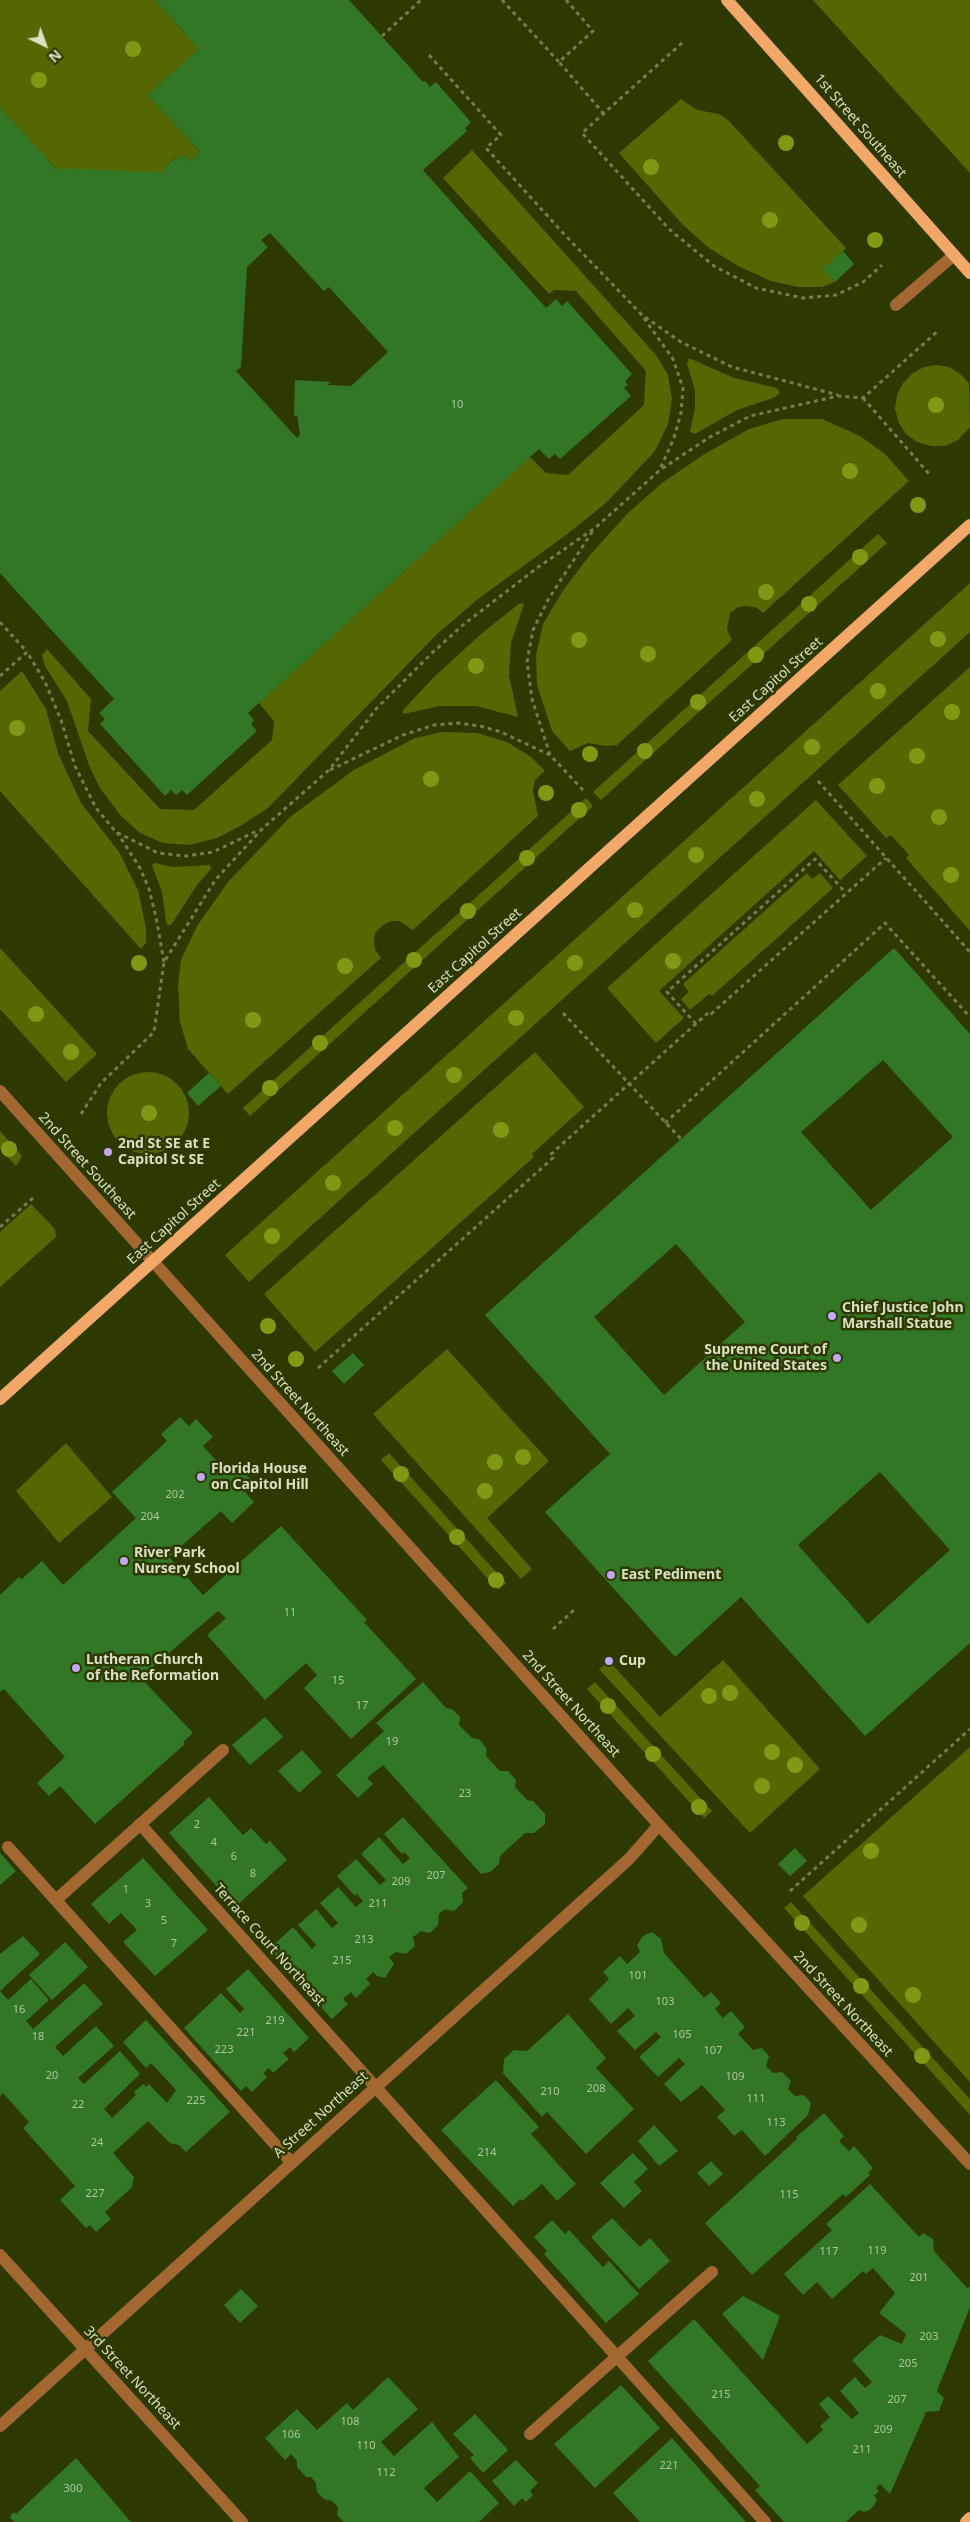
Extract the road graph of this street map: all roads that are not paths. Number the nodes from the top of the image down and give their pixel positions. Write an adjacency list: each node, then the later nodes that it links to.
1 (727, 0): 2 (main road, 1st Street Southeast)
2 (954, 255): 3 (main road, 1st Street Southeast); 4 (street)
3 (970, 273)
4 (896, 305)
5 (970, 525): 7 (main road, East Capitol Street)
6 (0, 1091): 7 (street, 2nd Street Southeast)
7 (152, 1262): 8 (main road, East Capitol Street); 11 (street, 2nd Street Northeast)
8 (0, 1399)
9 (223, 1750): 10 (street)
10 (140, 1824): 13 (street); 14 (street, Terrace Court Northeast)
11 (659, 1825): 14 (street, A Street Northeast); 16 (street, 2nd Street Northeast)
12 (8, 1847): 13 (street)
13 (56, 1900): 15 (street)
14 (375, 2086): 15 (street, A Street Northeast); 20 (street, Terrace Court Northeast)
15 (291, 2162): 19 (street, A Street Northeast)
16 (970, 2164)
17 (0, 2255): 19 (street, 3rd Street Northeast)
18 (712, 2272): 20 (street)
19 (85, 2348): 21 (street, A Street Northeast); 24 (street, 3rd Street Northeast)
20 (617, 2357): 22 (street); 25 (street, Terrace Court Northeast)
21 (0, 2426)
22 (530, 2434)
23 (970, 2518): 26 (main road)
24 (242, 2522)
25 (765, 2522)
26 (966, 2522)

